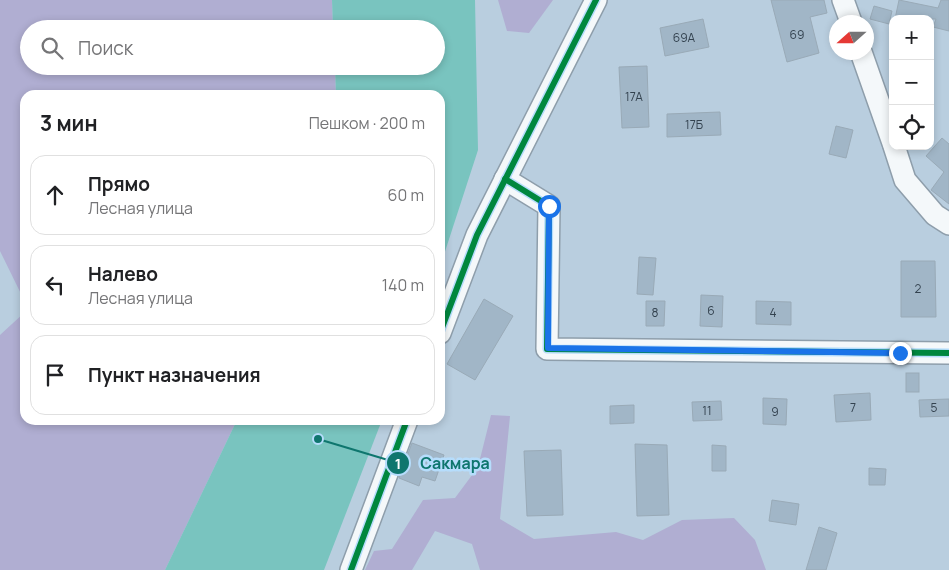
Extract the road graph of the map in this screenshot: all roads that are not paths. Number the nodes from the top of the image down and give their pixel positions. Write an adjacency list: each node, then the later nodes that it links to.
1 (596, 0): 7 (street)
2 (843, 0): 3 (street)
3 (848, 15)
4 (864, 60): 5 (street)
5 (889, 133)
6 (895, 150): 8 (street)
7 (505, 179): 9 (street); 10 (street)
8 (949, 224)
9 (445, 320)
10 (949, 353)
11 (405, 425): 12 (street)
12 (351, 570)

